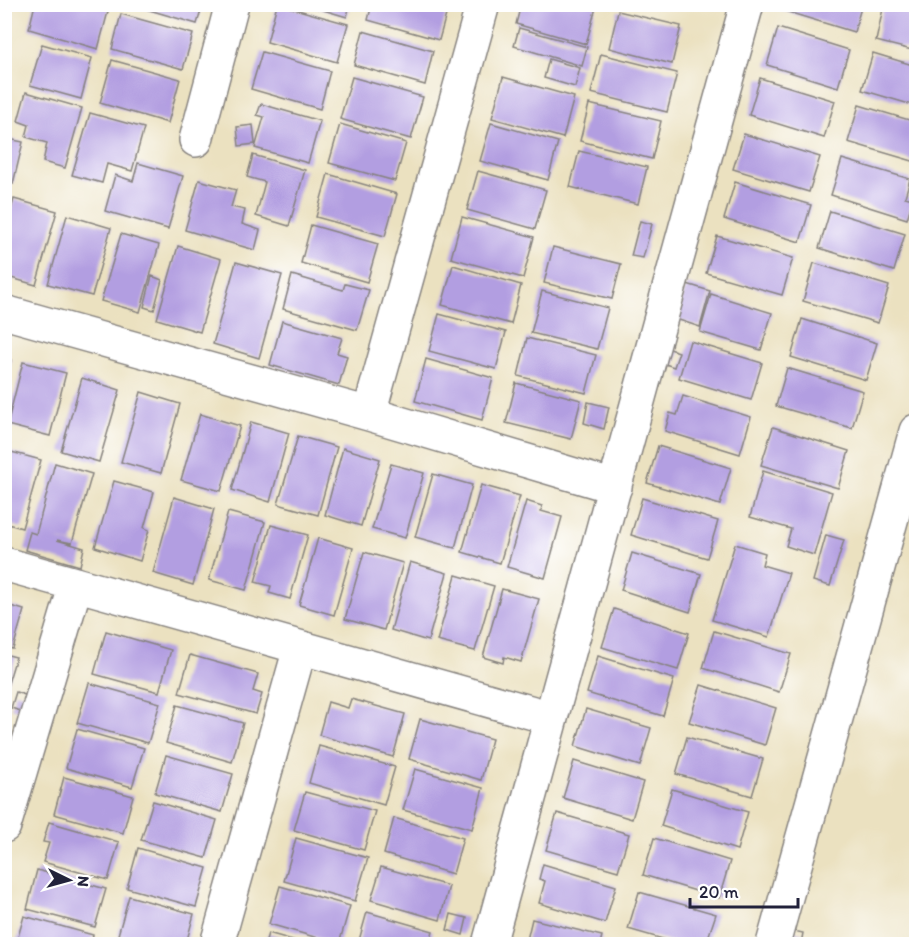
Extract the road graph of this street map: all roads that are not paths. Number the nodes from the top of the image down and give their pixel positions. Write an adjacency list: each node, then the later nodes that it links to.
1 (232, 4): 4 (street)
2 (483, 4): 6 (street)
3 (747, 4): 8 (street)
4 (196, 140)
5 (4, 312): 6 (street)
6 (369, 414): 8 (street)
7 (916, 431): 16 (street)
8 (615, 487): 12 (street)
9 (4, 564): 10 (street)
10 (75, 584): 11 (street); 13 (street)
11 (300, 648): 12 (street); 14 (street)
12 (551, 718): 15 (street)
13 (4, 826)
14 (217, 945)
15 (489, 945)
16 (773, 945)

